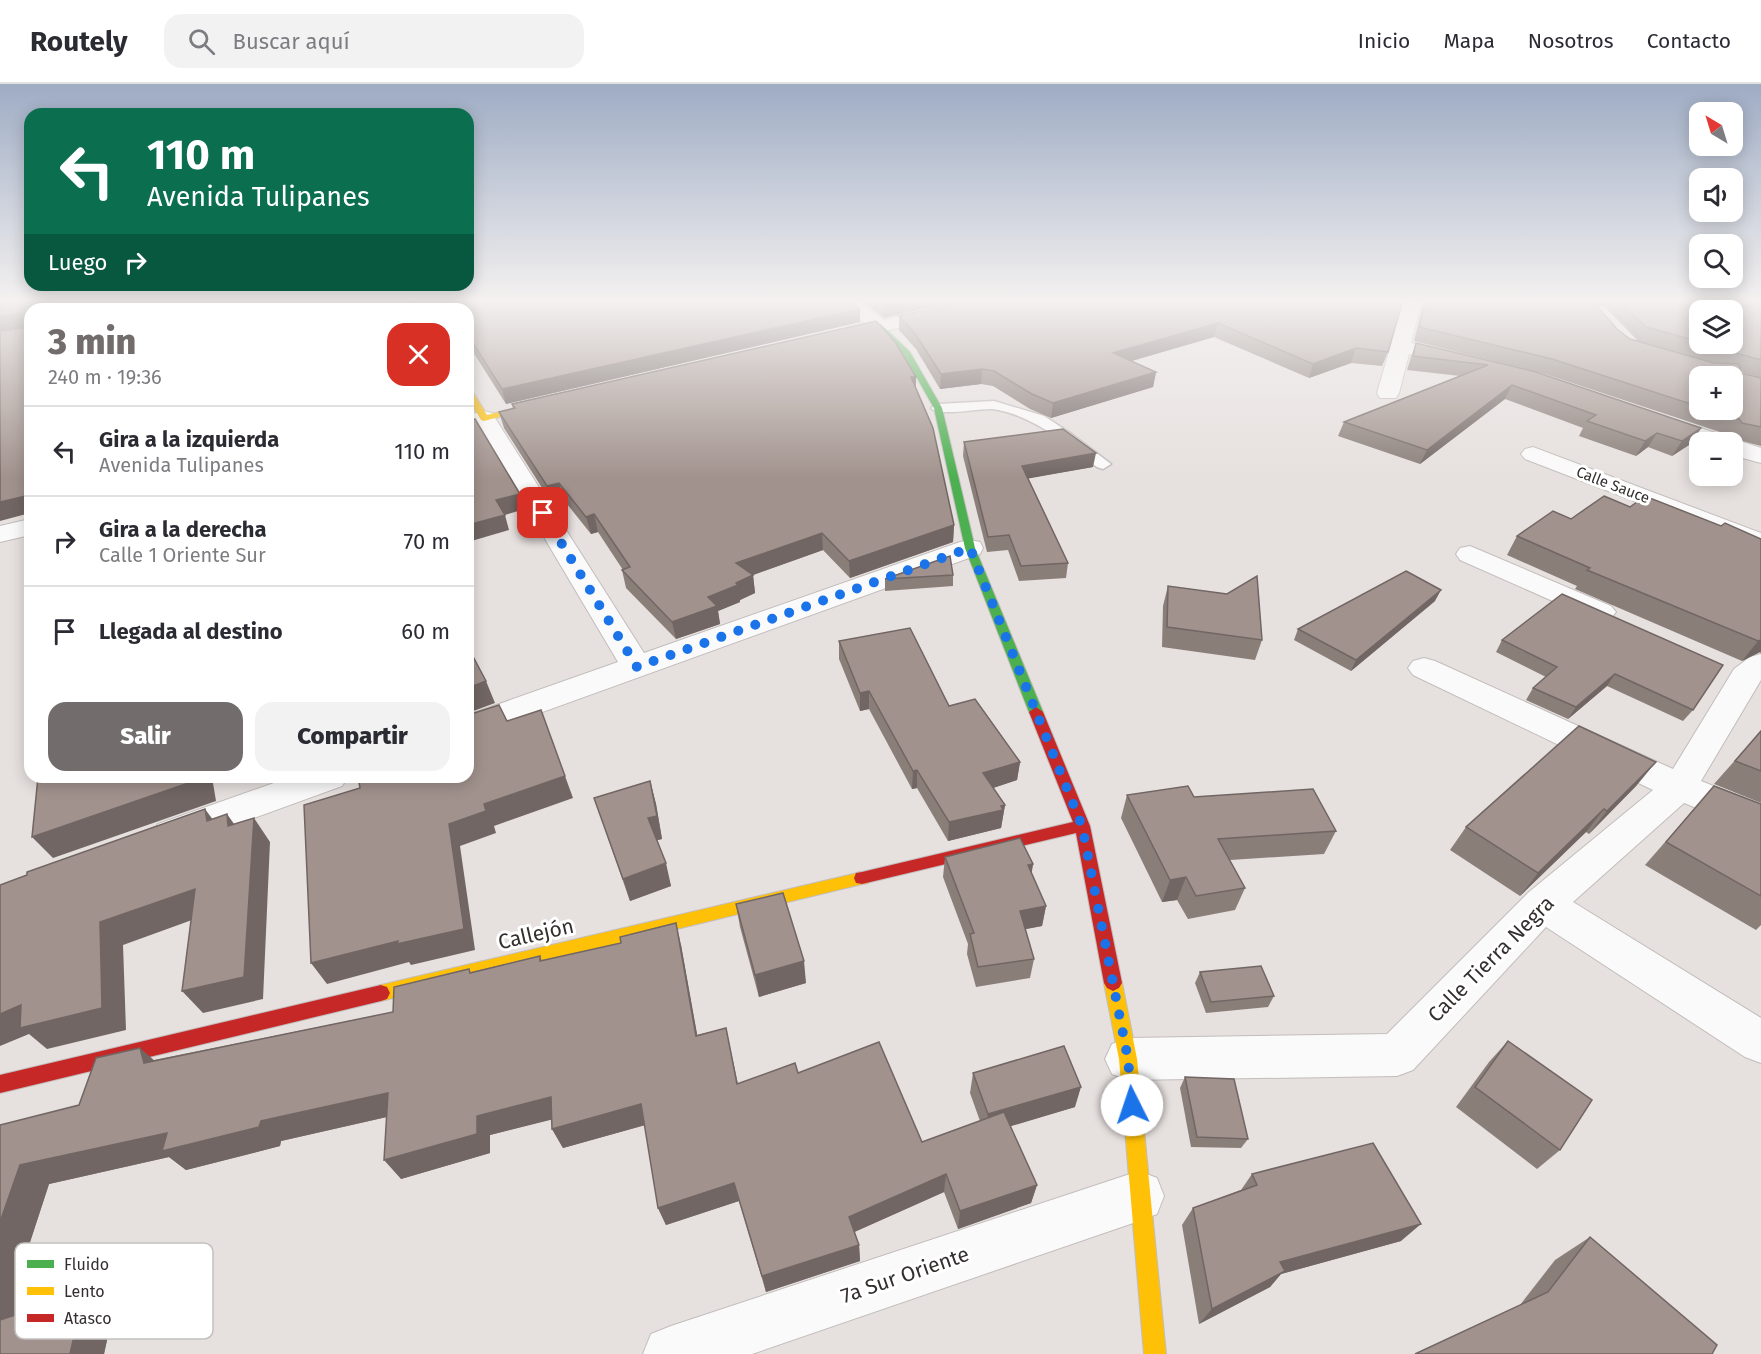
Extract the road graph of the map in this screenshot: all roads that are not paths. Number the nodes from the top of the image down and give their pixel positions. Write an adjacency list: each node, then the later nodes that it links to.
1 (910, 359): 7 (street)
2 (1397, 359): 5 (street)
3 (1453, 359): 4 (street)
4 (1480, 366)
5 (1388, 393)
6 (554, 401): 9 (street)
7 (938, 408): 14 (lane); 18 (street)
8 (1634, 413): 10 (street)
9 (476, 420): 21 (street)
10 (1690, 432)
11 (1743, 450): 13 (street)
12 (1533, 454): 17 (street, Calle Sauce)
13 (1761, 456)
14 (1103, 464)
15 (24, 528): 16 (street)
16 (0, 534)
17 (1761, 543)
18 (970, 548): 21 (street); 28 (street)
19 (1470, 554): 20 (street)
20 (1629, 625)
21 (637, 667): 24 (street)
22 (1424, 668): 26 (street)
23 (1743, 669): 26 (street, Calle Tierra Negra)
24 (474, 725)
25 (313, 783): 29 (street)
26 (1680, 787): 27 (street); 30 (street, Calle Tierra Negra)
27 (1761, 820)
28 (1082, 826): 32 (street); 33 (street, Callejón)
29 (134, 847)
30 (1543, 904): 31 (street); 32 (street, Calle Tierra Negra)
31 (1761, 1042)
32 (1128, 1059): 34 (street)
33 (0, 1084)
34 (1139, 1196): 35 (street, 7a Sur Oriente); 36 (street)
35 (671, 1354)
36 (1155, 1354)

